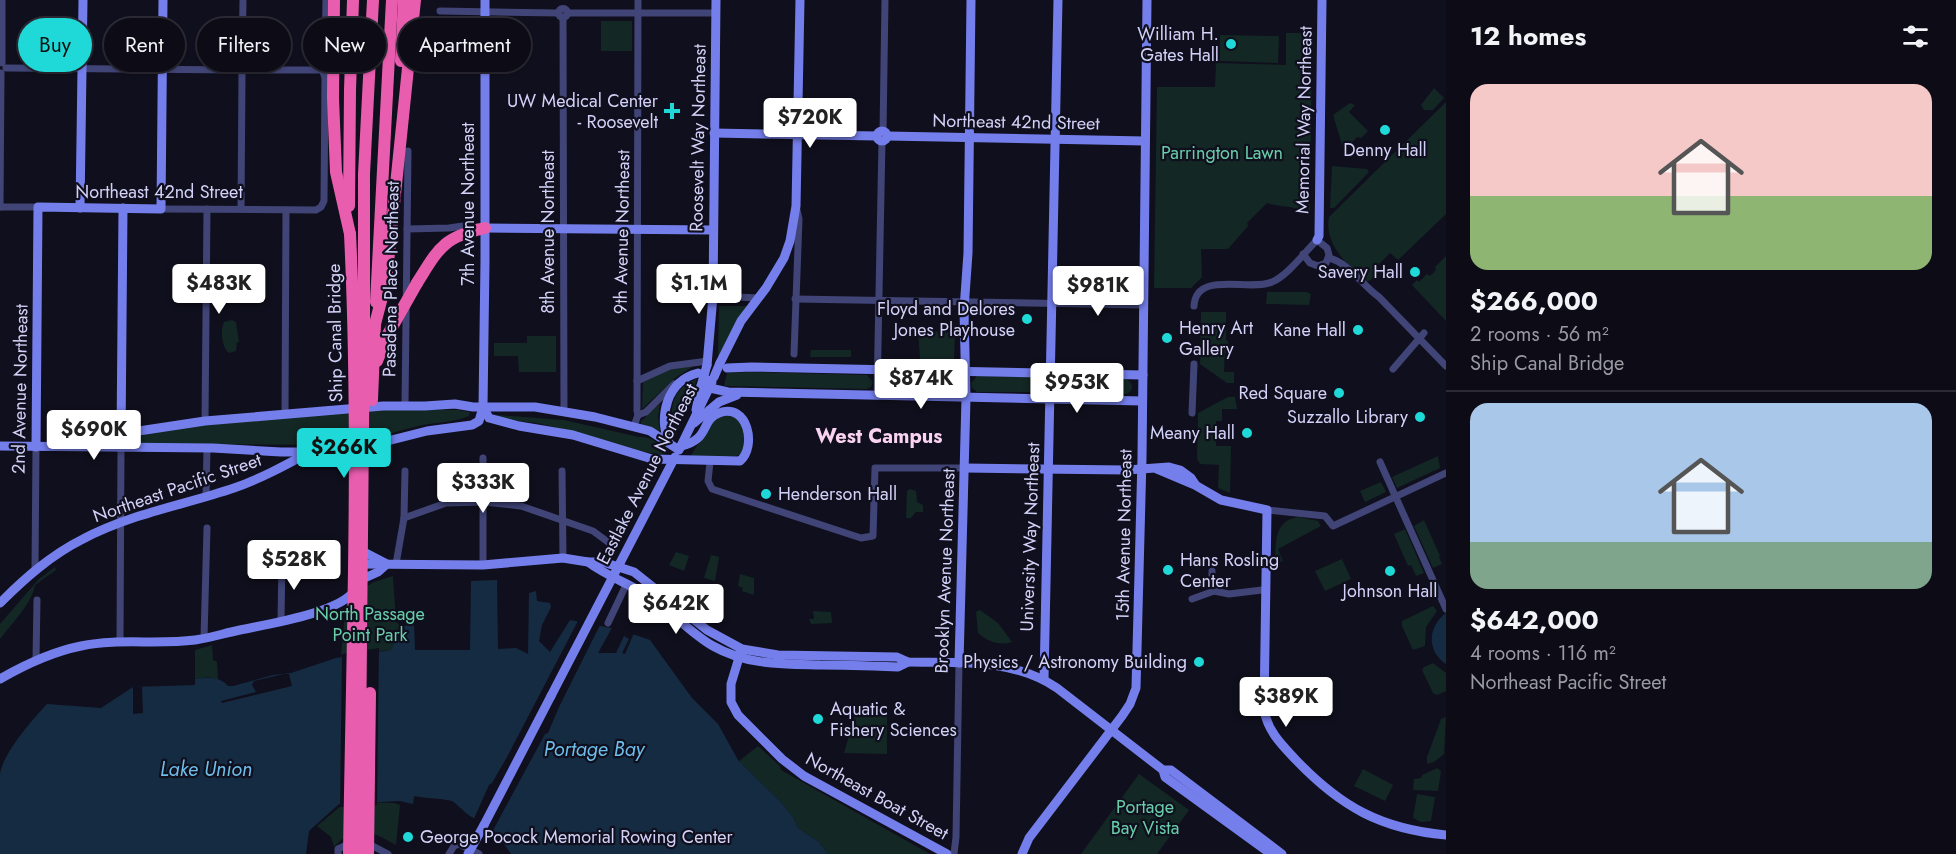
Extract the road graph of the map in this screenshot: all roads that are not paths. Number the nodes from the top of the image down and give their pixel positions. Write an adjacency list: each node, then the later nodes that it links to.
1 (2, 0): 31 (street)
2 (83, 0): 27 (street)
3 (163, 0): 28 (street)
4 (243, 0): 29 (street)
5 (326, 0): 30 (street)
6 (334, 0): 45 (highway)
7 (354, 0): 45 (highway)
8 (373, 0): 71 (highway)
9 (392, 0): 71 (highway)
10 (404, 0): 37 (highway)
11 (415, 0): 37 (highway)
12 (485, 0): 23 (street, 7th Avenue Northeast)
13 (563, 0): 24 (street, 8th Avenue Northeast)
14 (638, 0): 25 (street, 9th Avenue Northeast)
15 (714, 0): 26 (street)
16 (800, 0): 39 (street, Eastlake Avenue Northeast)
17 (885, 0): 40 (street)
18 (971, 0): 41 (street, Brooklyn Avenue Northeast)
19 (1058, 0): 42 (street, University Way Northeast)
20 (1147, 0): 43 (street, 15th Avenue Northeast)
21 (1322, 0): 60 (street, Memorial Way Northeast)
22 (440, 11): 23 (street)
23 (485, 12): 24 (street); 55 (street, 7th Avenue Northeast)
24 (563, 13): 25 (street); 56 (street, 8th Avenue Northeast)
25 (639, 13): 26 (street); 58 (street, 9th Avenue Northeast)
26 (711, 13): 38 (street, Roosevelt Way Northeast)
27 (83, 18)
28 (163, 18)
29 (243, 18)
30 (326, 18)
31 (2, 68): 32 (street); 47 (street)
32 (18, 68)
33 (82, 72): 49 (street)
34 (162, 72): 51 (street)
35 (242, 72): 53 (street)
36 (323, 72): 54 (street, Northeast 42nd Street)
37 (400, 128): 71 (highway)
38 (714, 133): 39 (street, Northeast 42nd Street); 59 (street, Roosevelt Way Northeast)
39 (797, 135): 40 (street, Northeast 42nd Street); 46 (street, Eastlake Avenue Northeast)
40 (882, 136): 41 (street, Northeast 42nd Street); 66 (street)
41 (970, 137): 42 (street, Northeast 42nd Street); 67 (street, Brooklyn Avenue Northeast)
42 (1056, 139): 43 (street, Northeast 42nd Street); 68 (street, University Way Northeast)
43 (1145, 141): 69 (street, 15th Avenue Northeast)
44 (408, 152): 57 (street, Pasadena Place Northeast)
45 (342, 172): 158 (highway, Ship Canal Bridge, bridge)
46 (796, 206): 64 (street, Eastlake Avenue Northeast); 65 (street)
47 (0, 207): 48 (street, Northeast 42nd Street)
48 (39, 207): 49 (street, Northeast 42nd Street); 103 (street, 2nd Avenue Northeast)
49 (80, 208): 50 (street, Northeast 42nd Street)
50 (123, 208): 51 (street, Northeast 42nd Street); 101 (street)
51 (161, 208): 52 (street, Northeast 42nd Street)
52 (207, 209): 53 (street, Northeast 42nd Street); 97 (street)
53 (241, 209): 54 (street, Northeast 42nd Street)
54 (286, 210): 95 (street)
55 (485, 228): 56 (street); 57 (street); 92 (street, 7th Avenue Northeast); 100 (highway, bridge)
56 (563, 228): 58 (street); 93 (street, 8th Avenue Northeast)
57 (407, 229): 91 (street, Pasadena Place Northeast)
58 (638, 230): 59 (street); 84 (street, 9th Avenue Northeast)
59 (713, 230): 63 (street, Roosevelt Way Northeast)
60 (1317, 240): 61 (street); 62 (street)
61 (1303, 254): 62 (street); 70 (street)
62 (1329, 258): 72 (street)
63 (713, 297): 64 (street); 74 (street, Roosevelt Way Northeast)
64 (759, 298): 76 (street, Eastlake Avenue Northeast)
65 (795, 299): 66 (street); 73 (street)
66 (880, 300): 67 (street); 79 (street)
67 (965, 302): 68 (street); 80 (street, Brooklyn Avenue Northeast)
68 (1053, 303): 69 (street); 82 (street, University Way Northeast)
69 (1143, 305): 83 (street, 15th Avenue Northeast)
70 (1194, 306)
71 (369, 323): 100 (highway, Ship Canal Bridge, bridge); 160 (highway, Ship Canal Bridge, bridge)
72 (1421, 336): 77 (street); 78 (street)
73 (794, 354)
74 (708, 363): 84 (street); 85 (street, Roosevelt Way Northeast)
75 (1194, 364): 94 (street)
76 (723, 366): 79 (street); 85 (street, Eastlake Avenue Northeast, bridge)
77 (1446, 366)
78 (1393, 369)
79 (878, 370): 80 (street); 87 (street)
80 (966, 372): 82 (street); 88 (street, Brooklyn Avenue Northeast)
81 (693, 374): 96 (street); 107 (street)
82 (1051, 374): 83 (street); 89 (street, University Way Northeast)
83 (1143, 375): 90 (street, 15th Avenue Northeast)
84 (636, 381): 96 (street, 9th Avenue Northeast)
85 (706, 387): 86 (street); 98 (street)
86 (742, 393): 87 (street); 98 (street)
87 (877, 396): 88 (street)
88 (966, 398): 89 (street); 113 (street, Brooklyn Avenue Northeast)
89 (1050, 400): 90 (street); 114 (street, University Way Northeast)
90 (1142, 401): 115 (street, 15th Avenue Northeast)
91 (405, 406): 92 (street); 95 (street)
92 (483, 407): 93 (street); 108 (street); 111 (street)
93 (564, 411): 99 (street)
94 (1192, 413)
95 (285, 414): 97 (street)
96 (638, 415): 99 (street, 9th Avenue Northeast)
97 (206, 421): 101 (street)
98 (693, 421): 107 (street, Eastlake Avenue Northeast)
99 (634, 426): 107 (street)
100 (364, 430): 159 (highway, Ship Canal Bridge, bridge)
101 (121, 434): 104 (street); 105 (street)
102 (0, 446): 103 (street)
103 (36, 447): 104 (street); 135 (street, 2nd Avenue Northeast)
104 (67, 447): 105 (street)
105 (121, 448): 106 (street); 125 (street)
106 (207, 448): 109 (street); 120 (street)
107 (676, 449): 111 (street); 163 (street, Eastlake Avenue Northeast, bridge)
108 (357, 450): 109 (street); 128 (street)
109 (311, 452): 120 (street, Northeast Pacific Street)
110 (483, 458): 121 (street)
111 (710, 462): 113 (street)
112 (1380, 462): 119 (street)
113 (964, 468): 114 (street); 151 (street, Brooklyn Avenue Northeast)
114 (1048, 469): 115 (street); 153 (street, University Way Northeast)
115 (1142, 470): 122 (street); 154 (street, 15th Avenue Northeast)
116 (405, 471): 123 (street)
117 (562, 471): 124 (street)
118 (1446, 474): 119 (street)
119 (1395, 496): 122 (street); 144 (street)
120 (206, 497): 125 (street, Northeast Pacific Street)
121 (483, 502): 123 (street); 124 (street); 134 (street)
122 (1267, 510): 156 (street)
123 (404, 518): 133 (street)
124 (563, 522): 127 (street); 129 (street)
125 (120, 523): 135 (street, Northeast Pacific Street); 148 (street)
126 (207, 528): 147 (street)
127 (612, 544)
128 (358, 549): 132 (street); 133 (street)
129 (563, 558): 131 (street); 134 (street)
130 (282, 560): 145 (street)
131 (588, 562): 138 (street); 149 (street)
132 (358, 564): 133 (street); 137 (street)
133 (391, 564): 134 (street); 137 (street)
134 (483, 565)
135 (35, 570): 143 (street, Northeast Pacific Street)
136 (1212, 571): 140 (street)
137 (358, 581): 145 (street)
138 (627, 583): 146 (street); 149 (street)
139 (1262, 590): 140 (street)
140 (1215, 591): 141 (street)
141 (1192, 598)
142 (37, 600): 150 (street)
143 (0, 603)
144 (1446, 609)
145 (281, 621): 147 (street)
146 (608, 622)
147 (204, 638): 148 (street)
148 (120, 642): 150 (street)
149 (740, 653): 151 (street); 165 (street, Northeast Boat Street)
150 (36, 659): 152 (street)
151 (959, 663): 153 (street); 166 (street, Brooklyn Avenue Northeast)
152 (0, 679)
153 (1044, 680): 154 (street)
154 (1112, 730): 155 (street); 167 (street, 15th Avenue Northeast)
155 (1163, 770): 168 (street); 169 (street)
156 (1446, 835)
157 (338, 854): 161 (street)
158 (349, 854)
159 (359, 854)
160 (368, 854)
161 (388, 854)
162 (449, 854): 164 (street)
163 (468, 854)
164 (479, 854)
165 (947, 854)
166 (954, 854)
167 (1022, 854)
168 (1270, 854)
169 (1282, 854)

